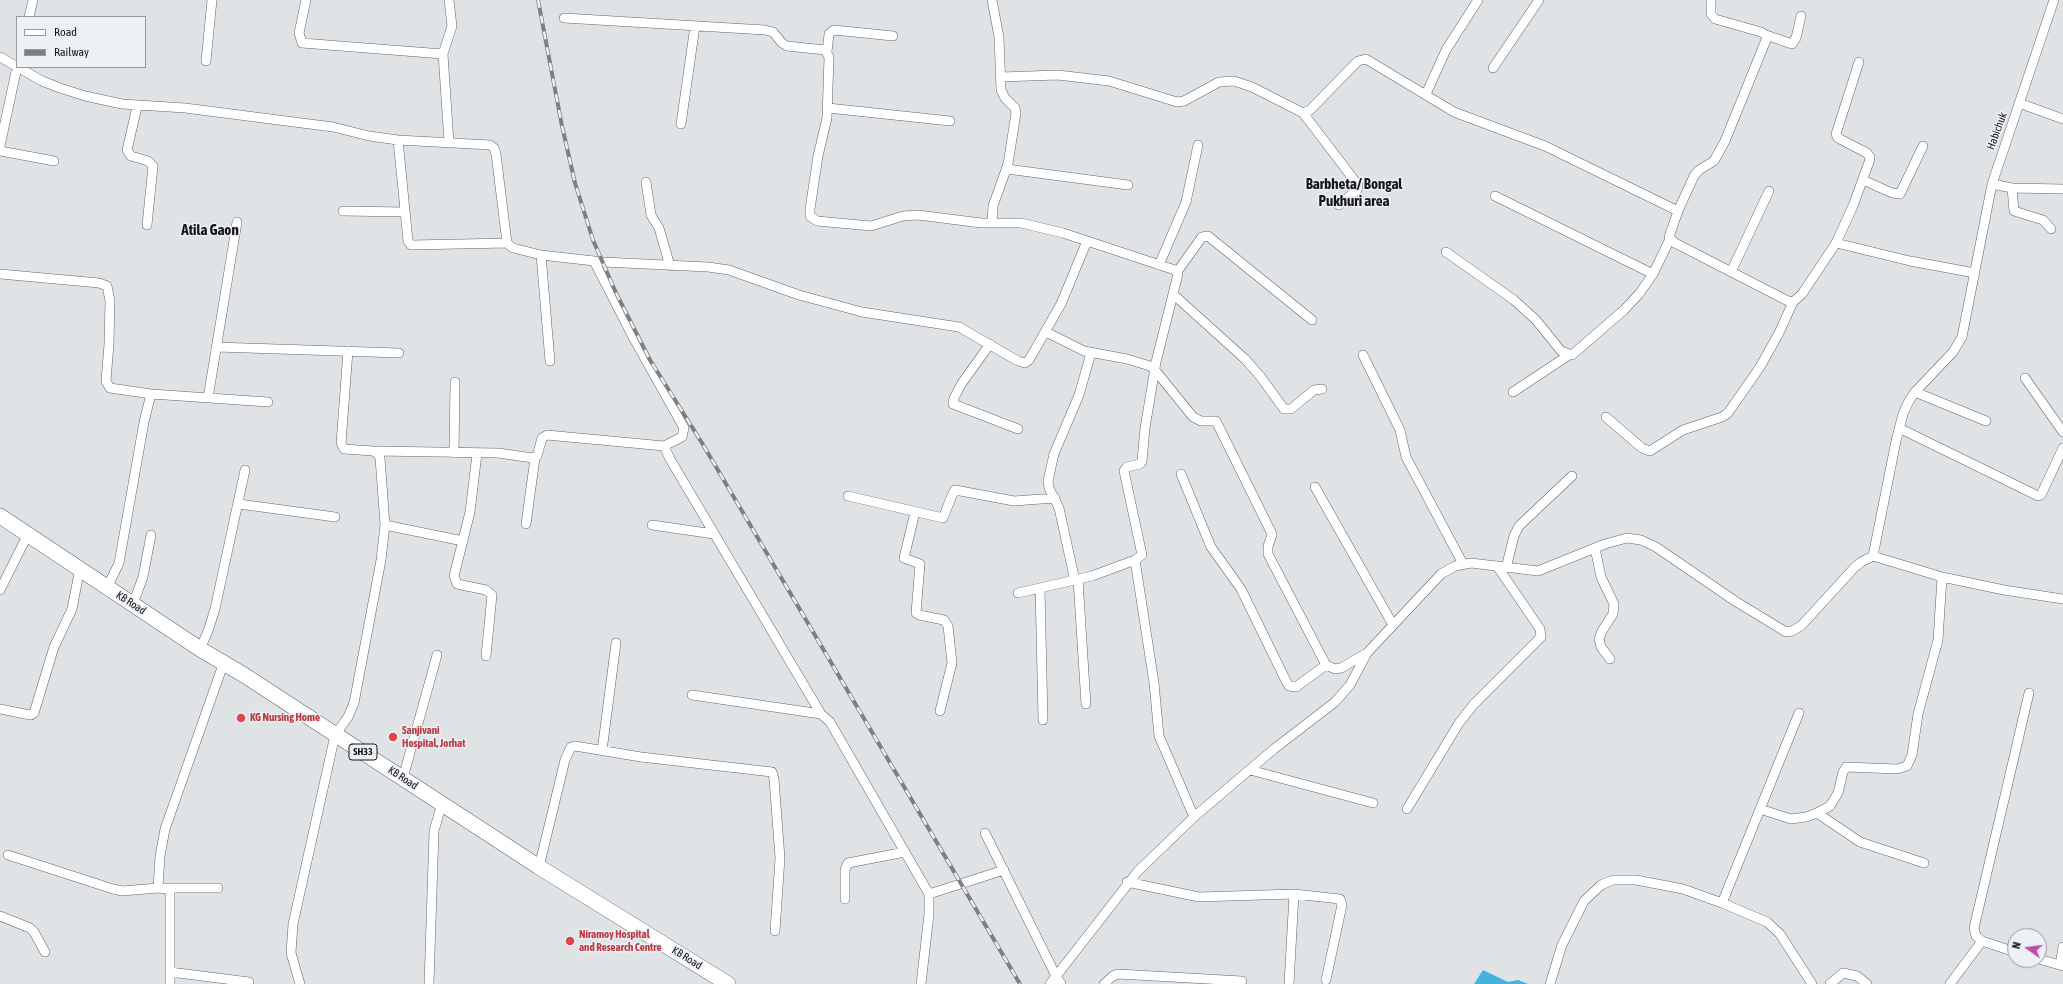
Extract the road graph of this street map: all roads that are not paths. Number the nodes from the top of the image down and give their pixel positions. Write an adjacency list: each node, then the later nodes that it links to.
1 (33, 0): 10 (street)
2 (212, 0): 19 (street)
3 (306, 0): 17 (street)
4 (449, 0): 17 (street)
5 (992, 0): 24 (street)
6 (1478, 0): 25 (street)
7 (1539, 0): 23 (street)
8 (1711, 0): 14 (street)
9 (2054, 0): 26 (street, Habichuk)
10 (29, 16)
11 (1800, 16): 14 (street)
12 (564, 18): 13 (street)
13 (696, 26): 16 (street); 32 (street)
14 (1766, 35): 51 (street)
15 (893, 36): 16 (street)
16 (828, 52): 28 (street)
17 (443, 54): 34 (street)
18 (0, 57): 21 (street)
19 (206, 62)
20 (1859, 62): 41 (street)
21 (16, 67)
22 (17, 68): 27 (street); 36 (street)
23 (1493, 68)
24 (1001, 77): 29 (street); 40 (street)
25 (1426, 94): 29 (street); 51 (street)
26 (2020, 104): 30 (street); 43 (street, Habichuk)
27 (137, 107): 33 (street); 55 (street)
28 (828, 108): 31 (street); 54 (street)
29 (1303, 113): 49 (street)
30 (2063, 120)
31 (950, 121)
32 (681, 124)
33 (398, 140): 34 (street); 52 (street)
34 (449, 143): 59 (street)
35 (1198, 145): 64 (street)
36 (0, 146)
37 (1923, 146): 41 (street)
38 (0, 151): 39 (street)
39 (54, 161)
40 (1007, 169): 44 (street); 54 (street)
41 (1863, 180): 60 (street)
42 (646, 182): 65 (street)
43 (1992, 184): 45 (street); 68 (street, Habichuk)
44 (1128, 185)
45 (2012, 188): 46 (street); 56 (street)
46 (2063, 189)
47 (1769, 191): 67 (street)
48 (1495, 196): 70 (street)
49 (1339, 205)
50 (344, 211): 52 (street)
51 (1678, 211): 57 (street)
52 (405, 212): 59 (street)
53 (237, 222): 76 (street)
54 (992, 222): 58 (street)
55 (147, 226)
56 (2051, 229)
57 (1670, 240): 67 (street); 70 (street)
58 (1087, 241): 64 (street); 74 (street)
59 (507, 243): 62 (street)
60 (1836, 243): 68 (street); 72 (street)
61 (1446, 252): 81 (street)
62 (541, 255): 63 (street); 82 (street)
63 (594, 261): 65 (street); 97 (street)
64 (1159, 265): 66 (street)
65 (670, 266): 75 (street)
66 (1177, 272): 71 (street); 73 (street)
67 (1731, 272): 72 (street)
68 (1975, 273): 88 (street, Habichuk)
69 (0, 274): 89 (street)
70 (1653, 274): 81 (street)
71 (1174, 295): 83 (street); 86 (street)
72 (1793, 302): 92 (street)
73 (1312, 320)
74 (1046, 332): 75 (street); 79 (street)
75 (990, 344): 95 (street)
76 (216, 347): 77 (street); 90 (street)
77 (348, 351): 78 (street); 99 (street)
78 (400, 353)
79 (1092, 353): 83 (street); 108 (street)
80 (1363, 355): 123 (street)
81 (1569, 355): 87 (street)
82 (550, 361)
83 (1155, 370): 122 (street); 142 (street)
84 (2025, 378): 96 (street)
85 (455, 382): 100 (street)
86 (1322, 389)
87 (1513, 392)
88 (1915, 392): 93 (street); 94 (street, Habichuk)
89 (151, 394): 90 (street); 128 (street)
90 (208, 398): 91 (street)
91 (268, 402)
92 (1606, 417)
93 (1986, 421)
94 (1899, 428): 98 (street); 121 (street, Habichuk)
95 (1018, 429)
96 (2063, 432)
97 (664, 446): 102 (street); 117 (street)
98 (2063, 448)
99 (376, 451): 100 (street); 114 (street)
100 (454, 453): 101 (street)
101 (477, 454): 102 (street); 119 (street)
102 (535, 458): 113 (street)
103 (245, 470): 109 (street)
104 (1181, 474): 142 (street)
105 (1572, 476): 124 (street)
106 (1315, 487): 134 (street)
107 (848, 496): 110 (street)
108 (1055, 498): 110 (street); 127 (street)
109 (239, 504): 112 (street); 136 (street)
110 (915, 512): 147 (street)
111 (0, 516): 116 (main road, KB Road / SH33)
112 (335, 517)
113 (526, 524)
114 (385, 525): 119 (street); 151 (street)
115 (652, 525): 117 (street)
116 (28, 534): 125 (main road, KB Road / SH33); 130 (street)
117 (714, 534): 149 (street)
118 (151, 535): 133 (street)
119 (463, 541): 139 (street)
120 (1590, 550): 121 (street); 124 (street); 140 (street)
121 (1873, 556): 126 (street)
122 (1136, 560): 127 (street); 160 (street)
123 (1463, 564): 124 (street); 134 (street)
124 (1501, 567): 157 (street)
125 (80, 568): 128 (main road, KB Road / SH33); 146 (street)
126 (1942, 577): 132 (street); 159 (street)
127 (1076, 580): 129 (street); 145 (street)
128 (107, 588): 133 (main road, KB Road / SH33)
129 (1040, 588): 131 (street); 150 (street)
130 (0, 590)
131 (1018, 593)
132 (2063, 599)
133 (133, 604): 136 (main road, KB Road / SH33)
134 (1393, 625): 137 (street)
135 (616, 643): 152 (street)
136 (200, 648): 141 (main road, KB Road / SH33)
137 (1367, 653): 142 (street); 153 (street)
138 (437, 655): 154 (street)
139 (486, 656)
140 (1610, 658)
141 (224, 662): 151 (main road, KB Road / SH33); 168 (street)
142 (1326, 665)
143 (2028, 693): 176 (street)
144 (692, 695): 149 (street)
145 (1086, 704)
146 (0, 709)
147 (940, 711)
148 (1799, 713): 158 (street)
149 (821, 714): 162 (street)
150 (1043, 720)
151 (335, 735): 154 (main road, KB Road / SH33); 188 (street)
152 (602, 751): 165 (street); 175 (street)
153 (1250, 770): 156 (street); 160 (street)
154 (403, 778): 155 (main road, KB Road / SH33)
155 (442, 803): 165 (main road, KB Road / SH33); 189 (street)
156 (1373, 804)
157 (1407, 808)
158 (1760, 809): 159 (street); 173 (street)
159 (1817, 813): 164 (street)
160 (1194, 817): 167 (street)
161 (985, 833): 166 (street)
162 (905, 852): 170 (street); 172 (street)
163 (8, 855): 168 (street)
164 (1924, 863)
165 (539, 868): 190 (main road, KB Road / SH33)
166 (1004, 870): 170 (street); 183 (street)
167 (1127, 882): 171 (street); 183 (street)
168 (161, 888): 169 (street); 182 (street)
169 (218, 888)
170 (929, 894): 191 (street)
171 (1294, 894): 184 (street); 195 (street)
172 (845, 899)
173 (1722, 903): 196 (street); 197 (street)
174 (0, 916): 179 (street)
175 (775, 931)
176 (1982, 941): 178 (street); 200 (street)
177 (2063, 947): 181 (street)
178 (2007, 949)
179 (45, 952)
180 (2047, 960): 181 (street)
181 (2062, 965)
182 (170, 972): 186 (street); 187 (street)
183 (1056, 976): 192 (street); 193 (street)
184 (1326, 980)
185 (1242, 981): 194 (street)
186 (249, 982)
187 (170, 984)
188 (300, 984)
189 (429, 984)
190 (728, 984)
191 (921, 984)
192 (1050, 984)
193 (1062, 984)
194 (1104, 984)
195 (1289, 984)
196 (1550, 984)
197 (1812, 984)
198 (1830, 984): 199 (street)
199 (1867, 984)
200 (1950, 984)

